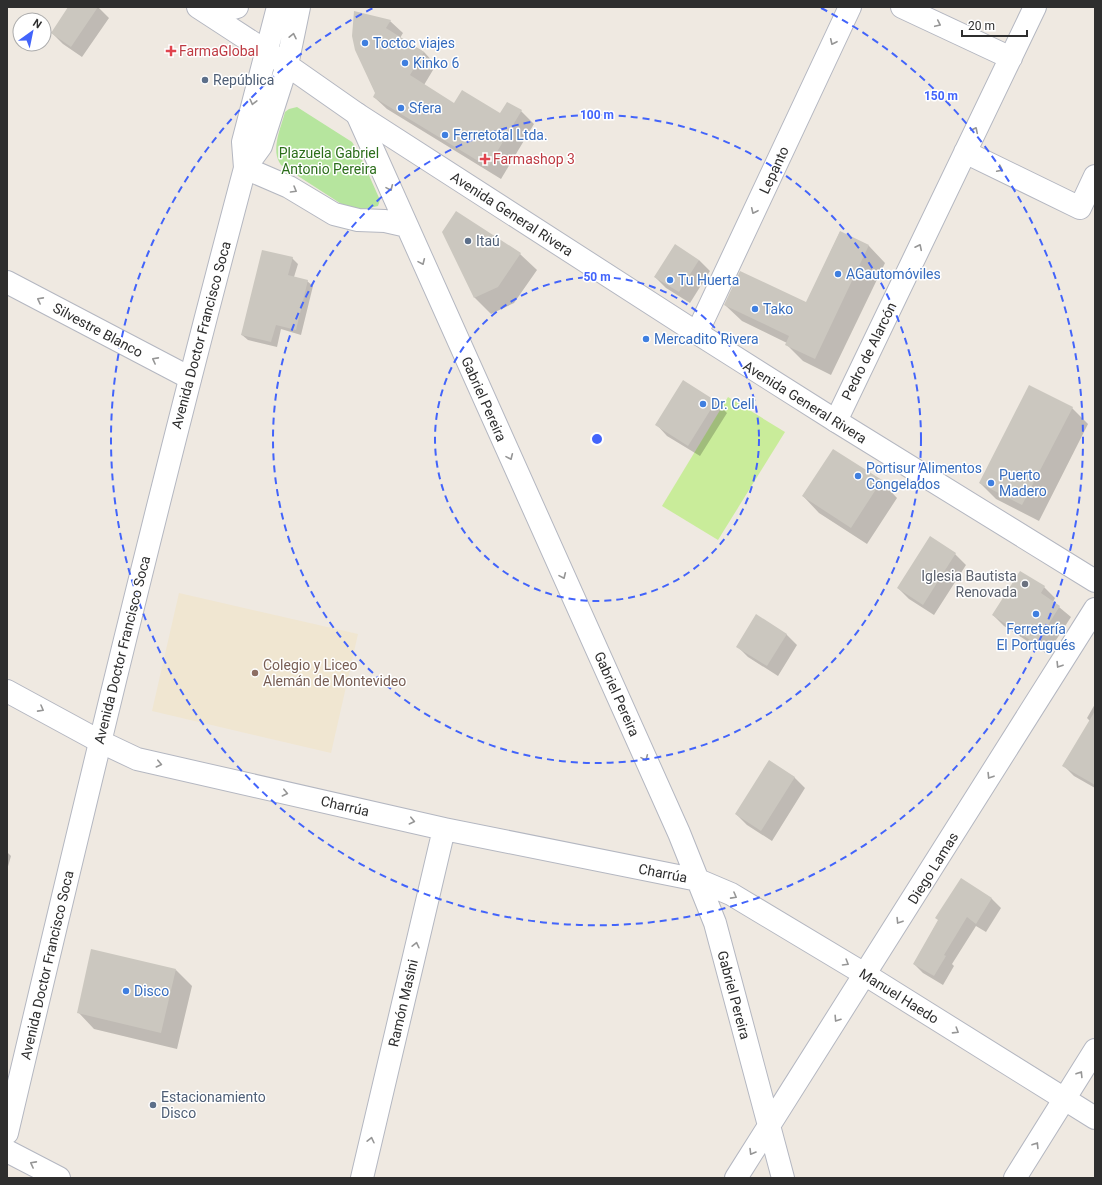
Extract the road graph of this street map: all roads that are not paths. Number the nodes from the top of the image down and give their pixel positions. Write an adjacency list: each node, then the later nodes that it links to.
1 (237, 7): 7 (street)
2 (278, 7): 8 (street, Avenida Doctor Francisco Soca)
3 (300, 7): 10 (street, Avenida Doctor Francisco Soca, one-way to 3)
4 (850, 7): 17 (street, Lepanto, one-way to 17)
5 (902, 7): 9 (street, one-way to 9)
6 (1035, 7): 9 (street, Pedro de Alarcón)
7 (204, 11): 8 (street, Avenida General Rivera)
8 (266, 51): 10 (street, Avenida General Rivera); 13 (street, Avenida Doctor Francisco Soca, one-way to 13)
9 (1011, 58): 12 (street, Pedro de Alarcón, one-way to 9)
10 (287, 65): 11 (street, Avenida General Rivera); 13 (street, Avenida Doctor Francisco Soca)
11 (356, 114): 15 (street, Gabriel Pereira, one-way to 15); 17 (street, Avenida General Rivera)
12 (965, 152): 14 (street, one-way to 14); 19 (street, Pedro de Alarcón, one-way to 12)
13 (245, 168): 15 (street, one-way to 15); 18 (street, Avenida Doctor Francisco Soca)
14 (1095, 176)
15 (406, 226): 25 (street, Gabriel Pereira, one-way to 25)
16 (10, 291): 18 (street, Silvestre Blanco, one-way to 16)
17 (697, 333): 19 (street, Avenida General Rivera)
18 (190, 378): 23 (street, Avenida Doctor Francisco Soca)
19 (836, 421): 20 (street, Avenida General Rivera)
20 (1095, 581)
21 (1095, 609): 26 (street, Diego Lamas, one-way to 26)
22 (7, 690): 23 (street, Charrúa, one-way to 23)
23 (99, 741): 24 (street, Charrúa, one-way to 24); 31 (street, Avenida Doctor Francisco Soca)
24 (444, 829): 25 (street, Charrúa); 34 (street, Ramón Masini, one-way to 24)
25 (698, 880): 26 (street, Manuel Haedo, one-way to 26); 30 (street, Gabriel Pereira)
26 (866, 975): 28 (street, Manuel Haedo, one-way to 28); 30 (street, Diego Lamas, one-way to 30)
27 (1095, 1050): 28 (street, one-way to 27)
28 (1064, 1099): 29 (street, Manuel Haedo); 37 (street, one-way to 28)
29 (1095, 1118)
30 (768, 1125): 35 (street, Diego Lamas, one-way to 35); 36 (street, Gabriel Pereira)
31 (7, 1133)
32 (7, 1151): 33 (street, one-way to 32)
33 (59, 1178)
34 (362, 1178)
35 (736, 1178)
36 (783, 1178)
37 (1015, 1178)

